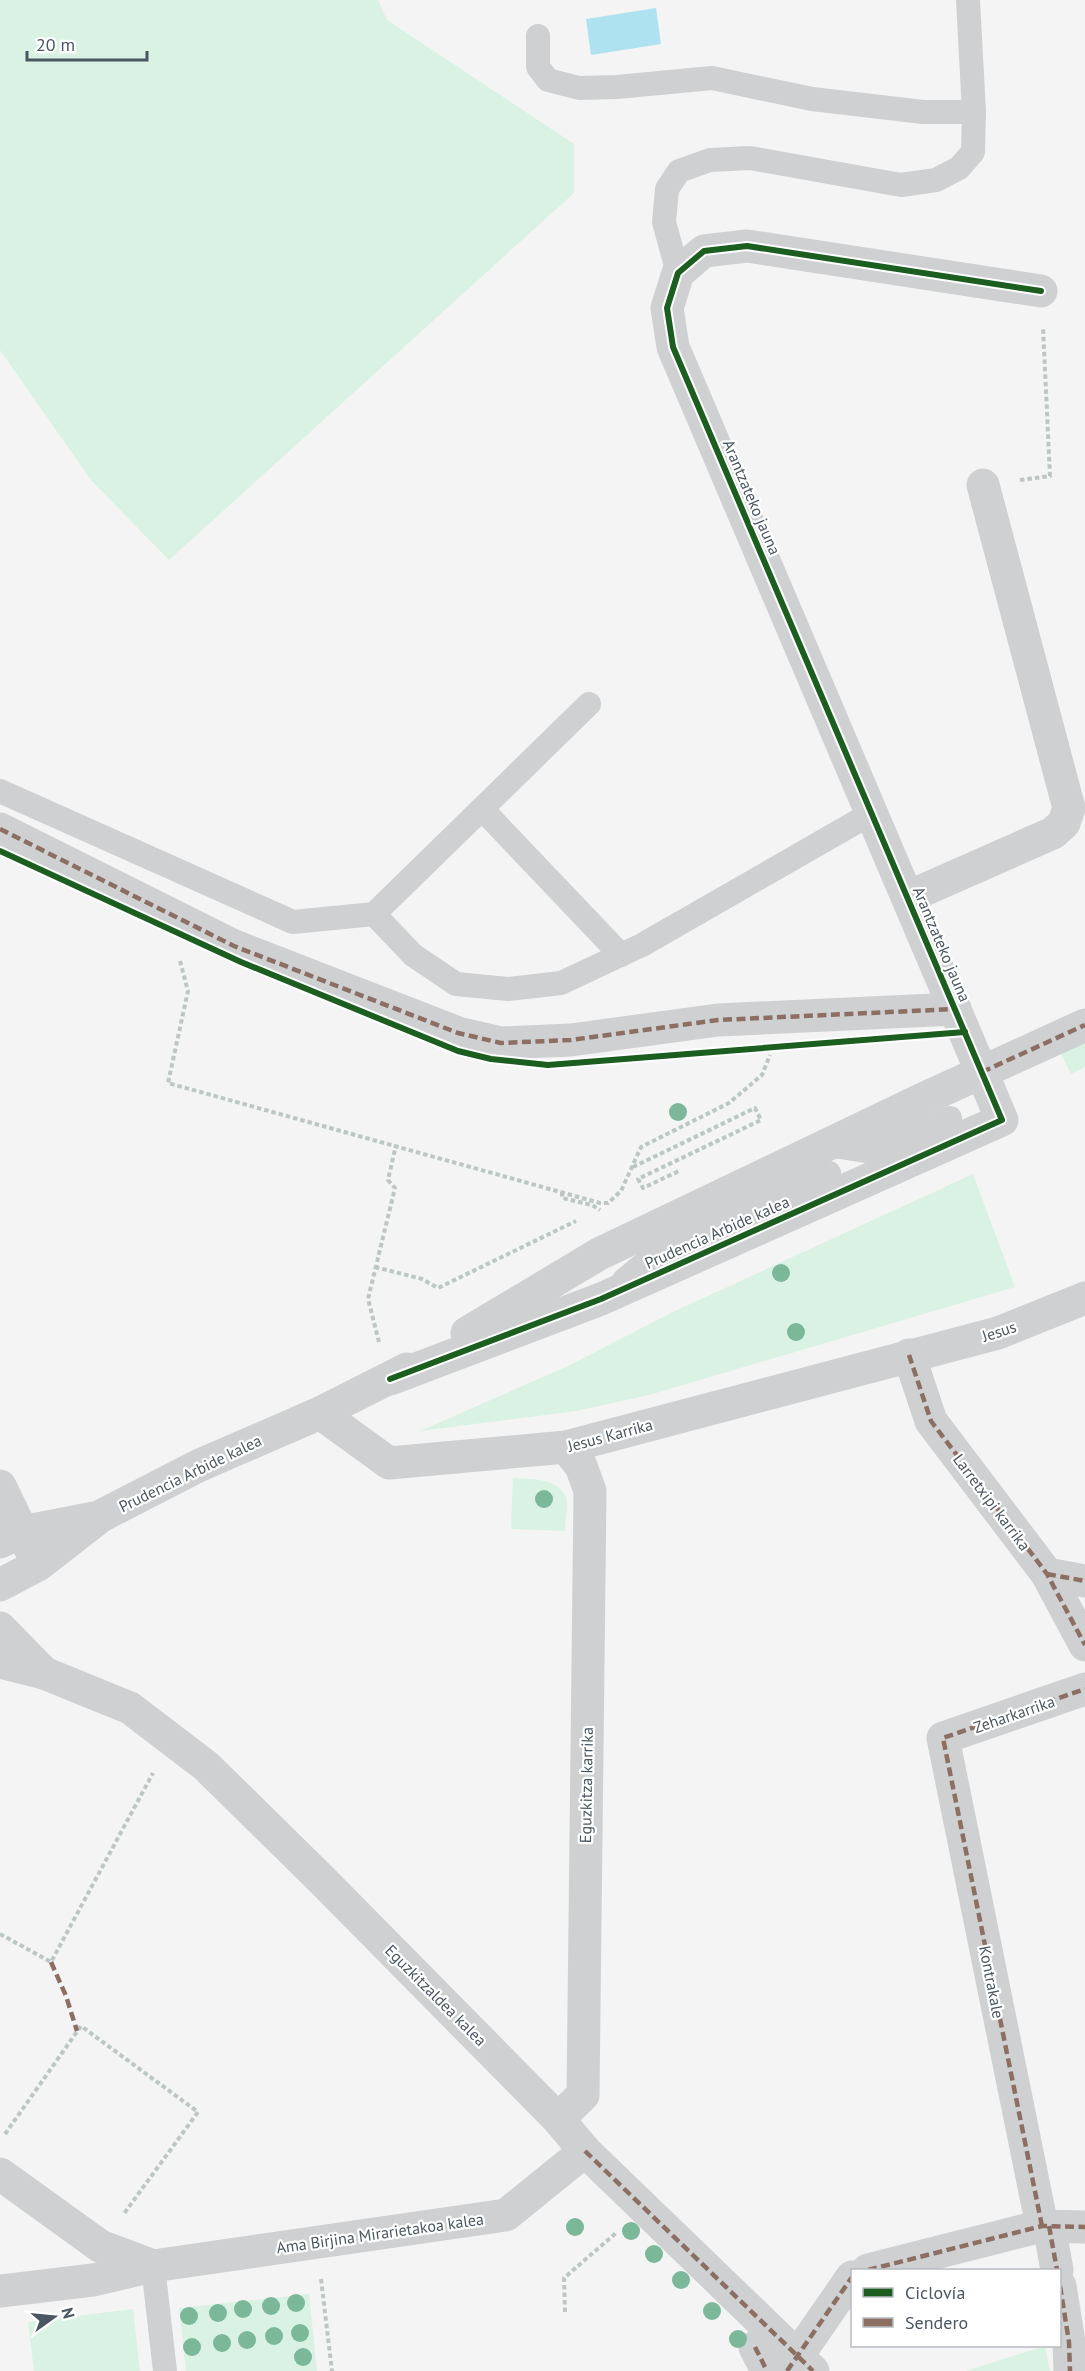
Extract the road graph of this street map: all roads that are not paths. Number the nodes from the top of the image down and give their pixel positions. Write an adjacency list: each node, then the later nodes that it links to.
1 (968, 0): 3 (lane)
2 (538, 36): 3 (lane)
3 (974, 112): 4 (lane)
4 (678, 273): 5 (street); 10 (street, Arantzateko jauna)
5 (1041, 291)
6 (983, 485): 12 (street)
7 (589, 704): 9 (lane)
8 (0, 790): 13 (lane)
9 (482, 809): 13 (lane); 14 (lane)
10 (872, 813): 12 (street, Arantzateko jauna); 14 (lane)
11 (0, 829): 15 (street)
12 (908, 897): 15 (street, Arantzateko jauna)
13 (374, 914): 14 (lane)
14 (621, 955)
15 (955, 1009): 17 (street, Arantzateko jauna)
16 (1085, 1025): 17 (street, Prudencia Arbide kalea)
17 (982, 1072): 19 (street, Prudencia Arbide kalea); 21 (street, Prudencia Arbide kalea)
18 (950, 1118): 19 (lane)
19 (828, 1159): 21 (lane); 23 (street, Prudencia Arbide kalea)
20 (1085, 1298): 22 (street, Jesus)
21 (601, 1299): 23 (street, Prudencia Arbide kalea)
22 (909, 1355): 25 (street, Jesus Karrika); 30 (street, Larretxipi karrika)
23 (390, 1379): 24 (street, Prudencia Arbide kalea)
24 (320, 1413): 25 (street, Jesus Karrika); 27 (street, Prudencia Arbide kalea)
25 (566, 1447): 39 (street, Eguzkitza karrika)
26 (0, 1486): 28 (street)
27 (101, 1516): 28 (street); 29 (street, Prudencia Arbide kalea)
28 (11, 1537): 29 (street)
29 (38, 1565): 32 (street, Prudencia Arbide kalea)
30 (1047, 1574): 31 (street); 34 (street, Larretxipi karrika)
31 (1085, 1581)
32 (0, 1585)
33 (0, 1628): 36 (street, Eguzkitzaldea kalea)
34 (1085, 1645)
35 (0, 1662): 36 (street, Eguzkitzaldea kalea)
36 (44, 1673): 39 (street, Eguzkitzaldea kalea)
37 (1085, 1689): 38 (street, Zeharkarrika)
38 (943, 1738): 42 (street, Kontrakale)
39 (558, 2119): 40 (street, Eguzkitzaldea kalea)
40 (585, 2151): 44 (street, Ama Birjina Mirarietakoa kalea); 50 (street, Eguzkitzaldea kalea)
41 (0, 2174): 44 (street, Ama Birjina Mirarietakoa kalea)
42 (1045, 2226): 43 (street); 45 (street); 46 (street, Kontrakale)
43 (1085, 2227)
44 (153, 2266): 48 (street, Ama Birjina Mirarietakoa kalea); 51 (lane)
45 (876, 2269)
46 (1056, 2269)
47 (851, 2279): 50 (street, Eguzkitzaldea kalea)
48 (0, 2291)
49 (1061, 2297): 52 (street)
50 (800, 2366)
51 (165, 2371)
52 (1070, 2371)

